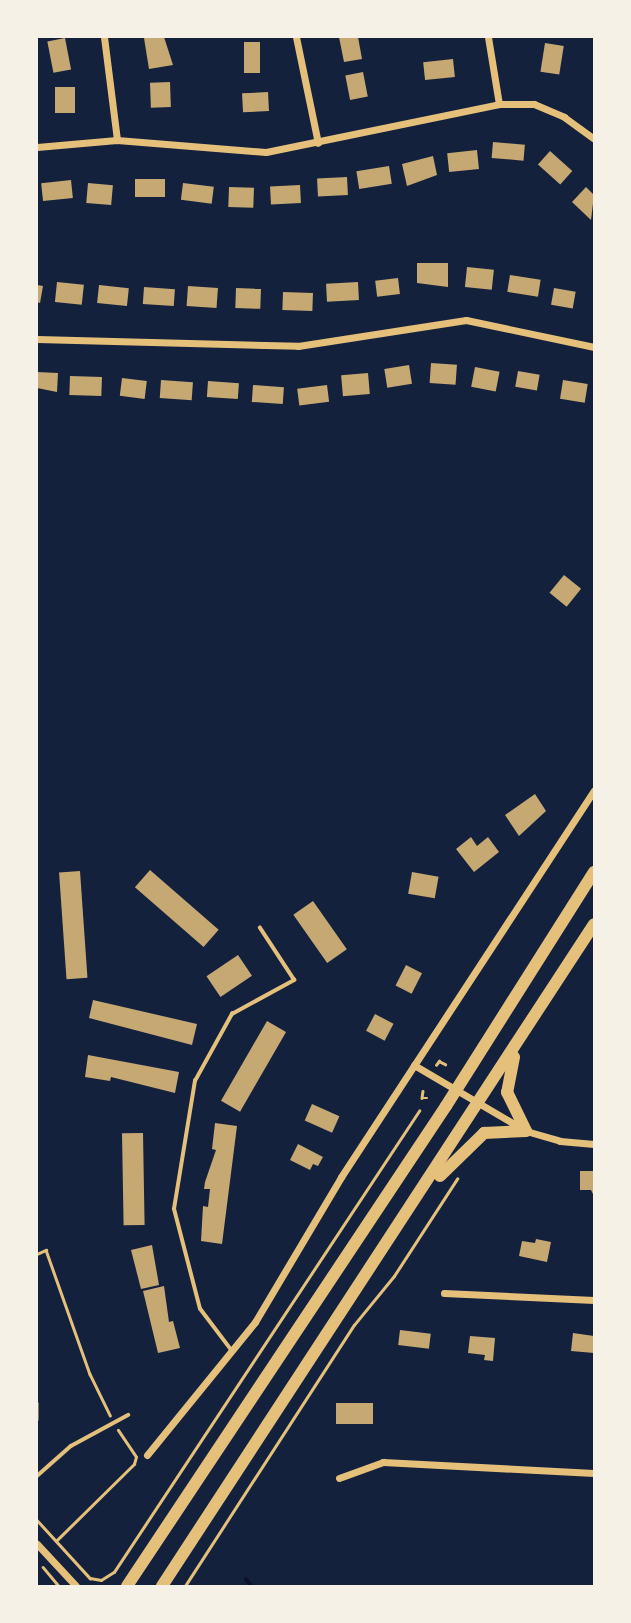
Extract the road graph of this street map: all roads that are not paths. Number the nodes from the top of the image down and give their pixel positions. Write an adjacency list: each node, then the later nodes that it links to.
1 (104, 37): 6 (street)
2 (296, 37): 7 (street)
3 (488, 37): 4 (street)
4 (499, 104): 5 (street); 7 (street)
5 (594, 139)
6 (117, 140): 7 (street); 8 (street)
7 (318, 143)
8 (37, 147)
9 (37, 339): 10 (street)
10 (594, 347)
11 (594, 790): 16 (street)
12 (594, 872): 17 (main road)
13 (594, 924): 15 (main road)
14 (260, 928): 24 (lane)
15 (516, 1046): 18 (main road); 19 (main road)
16 (414, 1065): 17 (street); 24 (street)
17 (456, 1091): 18 (street); 32 (main road)
18 (479, 1106): 19 (street); 21 (main road)
19 (526, 1131): 20 (street); 21 (main road)
20 (594, 1144)
21 (416, 1202): 33 (main road)
22 (444, 1293): 23 (street)
23 (594, 1300)
24 (232, 1351): 26 (street)
25 (128, 1415): 28 (lane)
26 (147, 1455)
27 (594, 1473): 29 (street)
28 (37, 1476)
29 (339, 1478)
30 (37, 1544): 31 (street)
31 (76, 1586)
32 (127, 1586)
33 (162, 1586)

